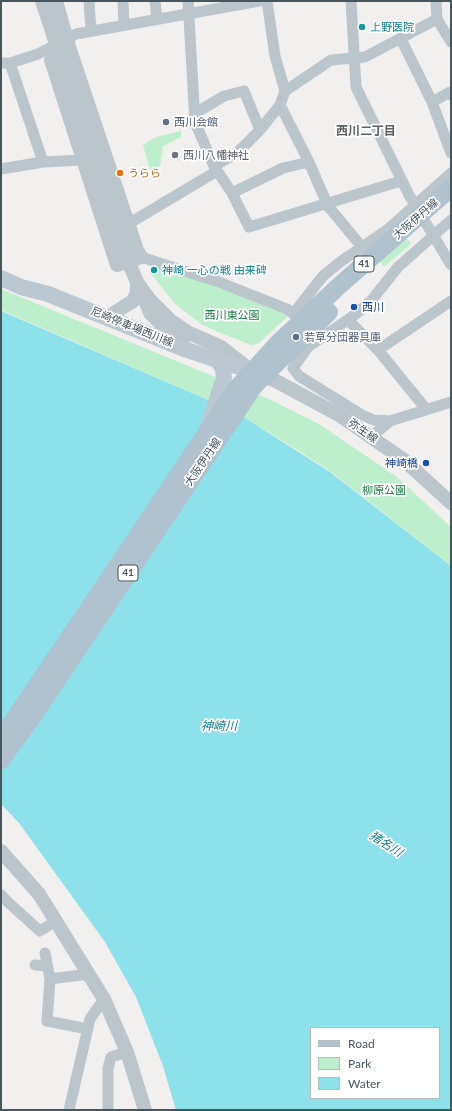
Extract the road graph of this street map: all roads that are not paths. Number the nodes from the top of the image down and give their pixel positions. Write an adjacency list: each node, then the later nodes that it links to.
1 (42, 1): 20 (street)
2 (56, 1): 20 (street)
3 (89, 1): 17 (street)
4 (123, 1): 15 (street)
5 (155, 1): 13 (street)
6 (188, 1): 12 (street)
7 (259, 1): 11 (street)
8 (267, 1): 23 (street)
9 (351, 1): 21 (street)
10 (436, 1): 14 (street)
11 (227, 4): 12 (street)
12 (188, 13): 13 (street); 27 (street)
13 (157, 19): 15 (street)
14 (437, 19): 16 (street); 18 (street)
15 (124, 25): 17 (street)
16 (447, 28): 19 (street)
17 (91, 31): 20 (street)
18 (401, 39): 21 (street); 25 (street)
19 (451, 42)
20 (64, 44): 22 (street); 30 (street); 43 (street); 49 (street, 弥生線, bridge)
21 (353, 57): 23 (street); 36 (street)
22 (6, 63): 31 (street)
23 (285, 91): 26 (street)
24 (451, 95): 25 (street)
25 (432, 102): 29 (street)
26 (280, 105): 28 (street); 32 (street)
27 (194, 114): 28 (street); 33 (street)
28 (260, 130): 33 (street)
29 (451, 153)
30 (82, 160): 31 (street); 46 (street)
31 (44, 162): 34 (street)
32 (309, 162): 38 (street); 39 (street)
33 (216, 168): 38 (street); 43 (street)
34 (1, 169)
35 (451, 173): 41 (street)
36 (401, 181): 39 (street); 41 (street)
37 (451, 188): 55 (main road, 大阪伊丹線 / 41, bridge)
38 (232, 193): 39 (street)
39 (326, 203): 45 (street)
40 (451, 205): 55 (main road, 大阪伊丹線 / 41, bridge)
41 (415, 206): 44 (street); 45 (street)
42 (451, 220): 44 (street)
43 (128, 224): 46 (street)
44 (433, 236): 47 (street); 53 (street)
45 (362, 247): 51 (street)
46 (141, 257): 51 (street)
47 (451, 265)
48 (1, 278): 52 (main road, 尼崎停車場西川線)
49 (137, 282): 52 (street); 57 (street); 58 (street, 弥生線)
50 (451, 301): 56 (street)
51 (294, 313): 54 (street)
52 (108, 317): 57 (main road, 尼崎停車場西川線)
53 (348, 320): 54 (street); 56 (street)
54 (318, 339): 61 (street)
55 (283, 347): 58 (main road, 大阪伊丹線 / 41)
56 (378, 350): 60 (street)
57 (218, 364): 58 (main road, 尼崎停車場西川線); 62 (main road)
58 (253, 378): 62 (main road, 大阪伊丹線 / 41); 63 (street, 弥生線); 66 (main road, 大阪伊丹線 / 41)
59 (451, 402): 60 (street)
60 (426, 409): 61 (street)
61 (390, 422): 63 (street)
62 (206, 433): 65 (main road, 大阪伊丹線 / 41)
63 (371, 437): 64 (street, 弥生線)
64 (451, 503)
65 (1, 739)
66 (1, 760)
67 (1, 851): 69 (street)
68 (1, 894): 69 (street)
69 (57, 920): 73 (street)
70 (45, 953): 72 (street)
71 (35, 965): 72 (street)
72 (47, 966): 74 (street)
73 (89, 974): 74 (street); 75 (street)
74 (50, 979): 76 (street)
75 (104, 999): 76 (street); 77 (street)
76 (88, 1029): 78 (street)
77 (127, 1052): 79 (street); 80 (street)
78 (69, 1110)
79 (108, 1110)
80 (145, 1110)

